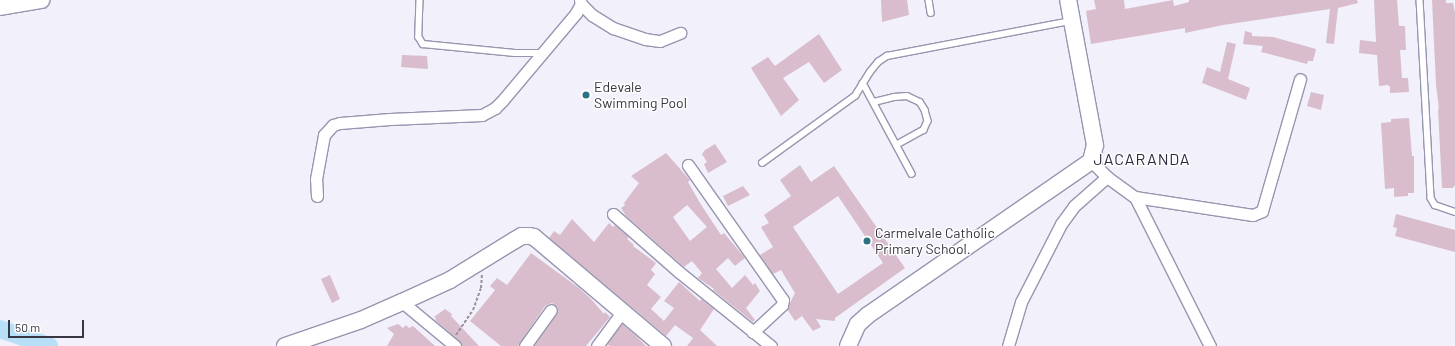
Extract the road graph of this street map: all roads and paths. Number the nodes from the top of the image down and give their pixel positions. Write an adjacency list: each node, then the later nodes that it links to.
1 (41, 0): 7 (street)
2 (420, 0): 11 (lane)
3 (929, 0): 8 (lane)
4 (1068, 0): 9 (street)
5 (1420, 0): 23 (lane)
6 (580, 2): 10 (street); 11 (street)
7 (0, 7)
8 (931, 13)
9 (1071, 21): 13 (lane); 16 (street)
10 (680, 33)
11 (541, 53): 21 (street)
12 (1300, 79): 22 (street)
13 (864, 83): 14 (lane); 17 (lane)
14 (874, 102): 15 (lane); 15 (lane)
15 (897, 145): 19 (lane)
16 (1091, 161): 20 (street); 36 (street)
17 (762, 163)
18 (688, 165): 29 (street)
19 (912, 174)
20 (1107, 177): 22 (street); 37 (street)
21 (317, 196)
22 (1135, 197): 38 (street)
23 (1455, 212)
24 (613, 214): 29 (street)
25 (483, 261): 26 (street); 28 (street); 30 (path)
26 (402, 302): 30 (street); 31 (street)
27 (551, 310): 32 (street)
28 (622, 312): 33 (street); 34 (street)
29 (753, 332): 35 (street)
30 (451, 345)
31 (285, 346)
32 (525, 346)
33 (597, 346)
34 (663, 346)
35 (771, 346)
36 (848, 346)
37 (1008, 346)
38 (1210, 346)

